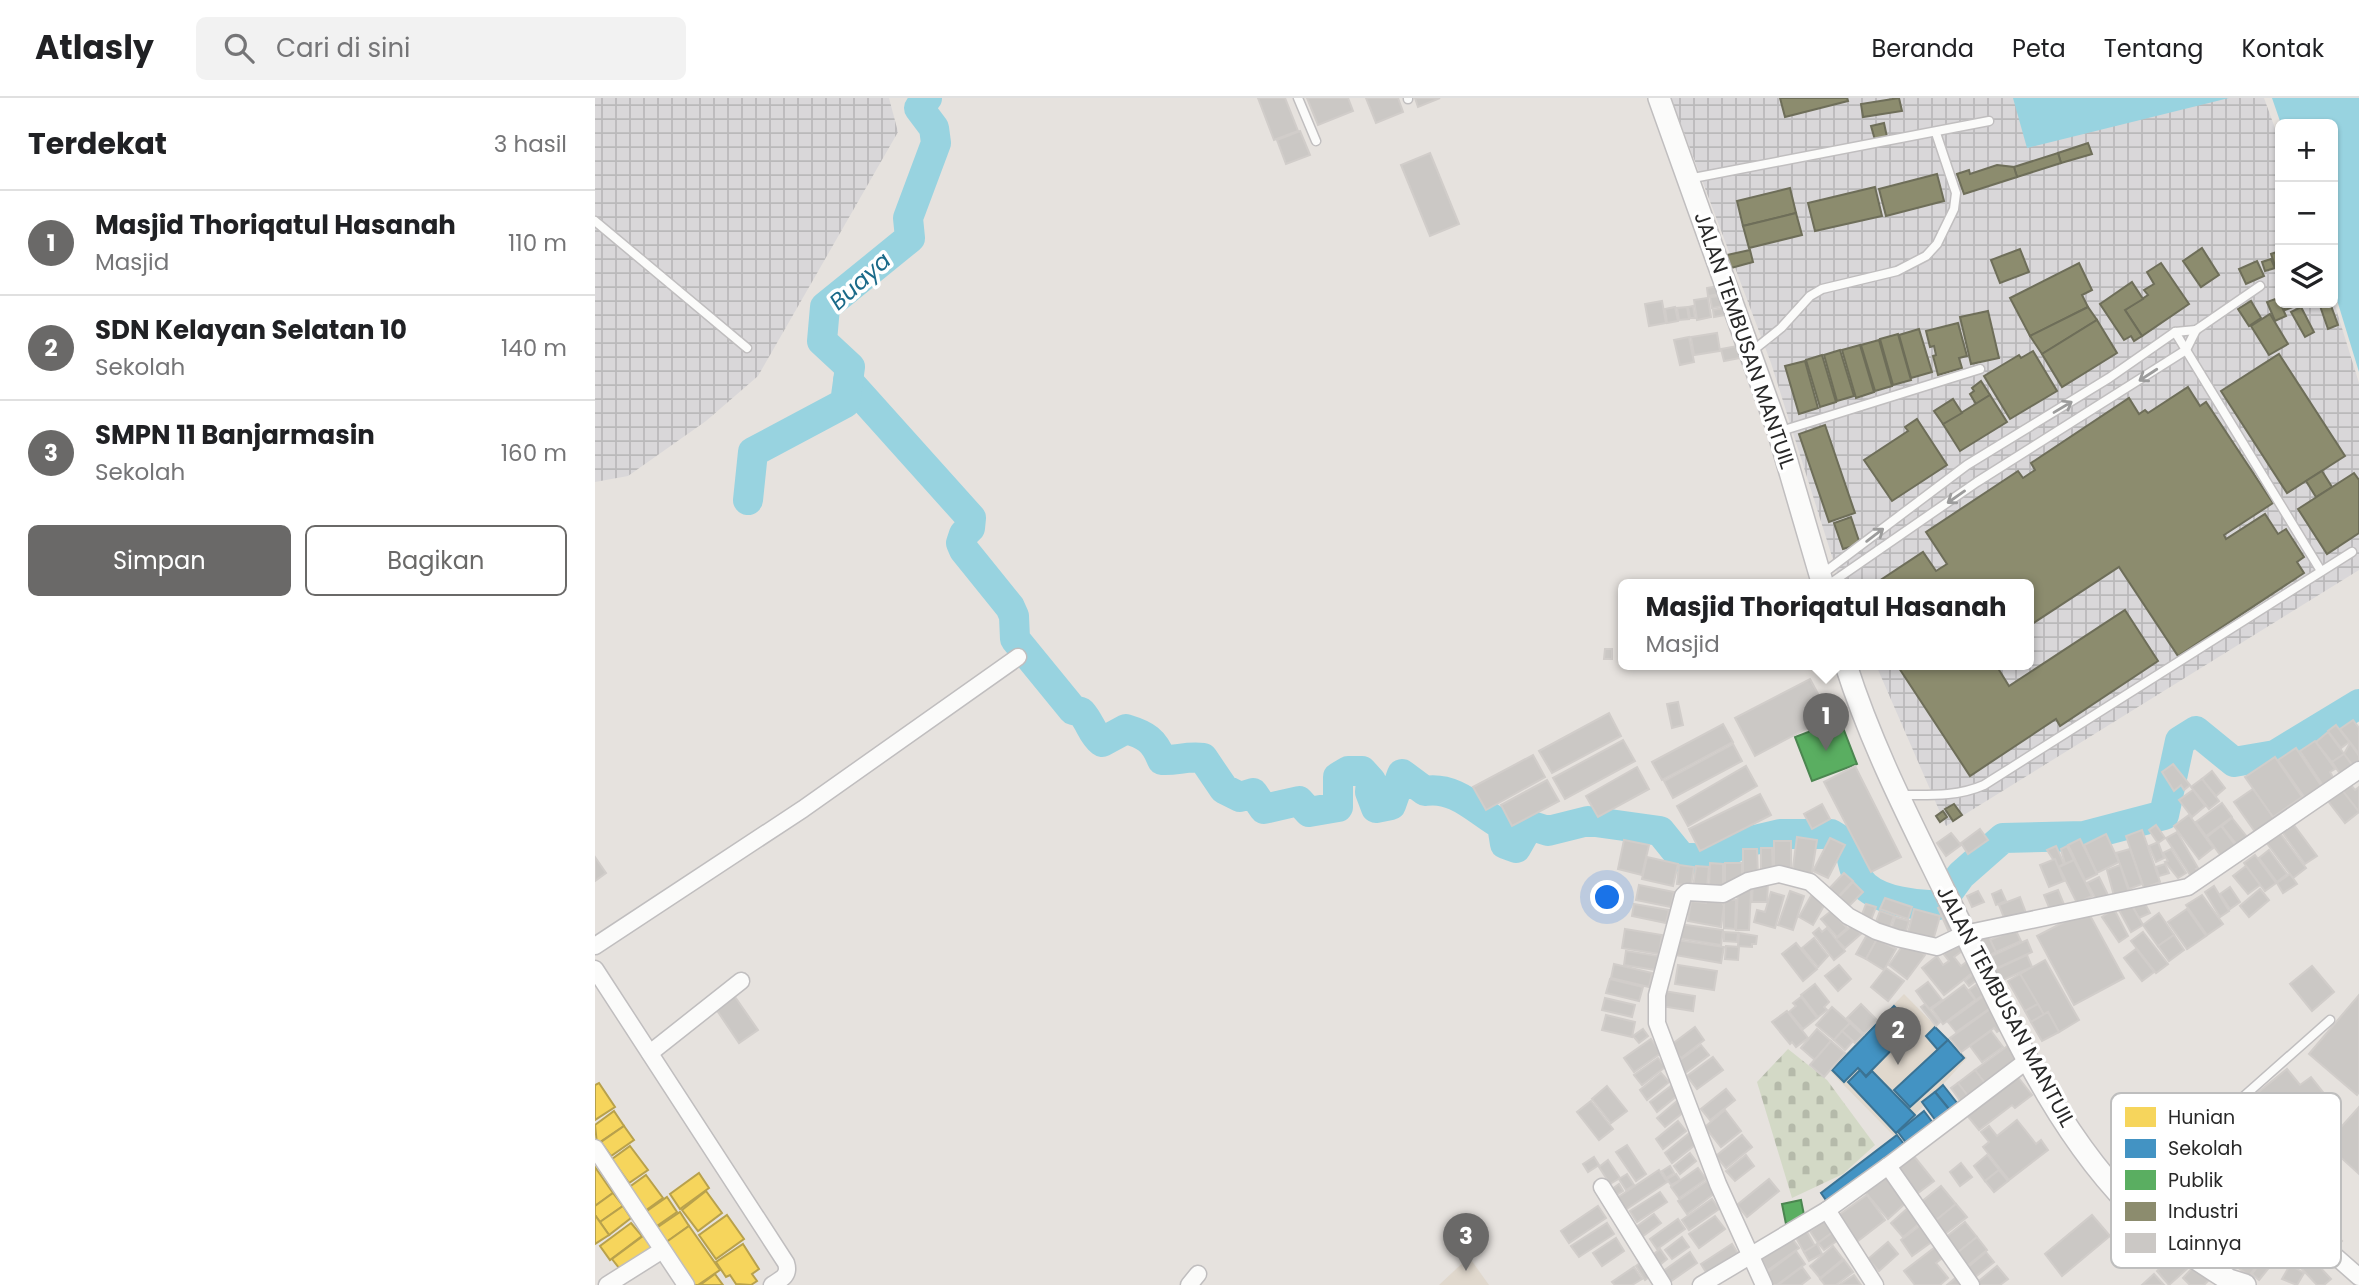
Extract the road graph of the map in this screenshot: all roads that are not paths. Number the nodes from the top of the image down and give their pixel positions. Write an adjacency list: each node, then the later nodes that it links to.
1 (1299, 98): 5 (lane)
2 (1659, 98): 6 (street, JALAN TEMBUSAN MANTUIL)
3 (1989, 121): 4 (lane)
4 (1936, 133): 6 (lane); 13 (lane)
5 (1316, 141)
6 (1688, 178): 13 (street, JALAN TEMBUSAN MANTUIL)
7 (595, 221): 11 (lane)
8 (2260, 286): 9 (lane)
9 (2196, 330): 10 (lane); 12 (lane)
10 (2175, 332): 12 (lane); 15 (lane)
11 (747, 348)
12 (2186, 350): 16 (lane, one-way to 16); 21 (lane)
13 (1750, 353): 17 (street, JALAN TEMBUSAN MANTUIL)
14 (1980, 369): 17 (lane)
15 (2109, 378): 16 (lane); 18 (lane, one-way to 15)
16 (2118, 394): 19 (lane)
17 (1778, 432): 22 (street, JALAN TEMBUSAN MANTUIL)
18 (1967, 466): 19 (lane); 23 (lane, one-way to 18)
19 (1977, 482): 24 (lane, one-way to 24)
20 (2352, 552): 21 (lane)
21 (2321, 571): 28 (lane)
22 (1823, 579)
23 (1828, 579)
24 (1829, 579)
25 (1018, 657): 30 (street)
26 (1848, 670): 28 (street, JALAN TEMBUSAN MANTUIL)
27 (2359, 770): 29 (street)
28 (1897, 795): 29 (street, JALAN TEMBUSAN MANTUIL)
29 (1964, 933): 35 (street, JALAN TEMBUSAN MANTUIL); 43 (street)
30 (595, 946)
31 (595, 969): 34 (street)
32 (741, 981): 34 (street)
33 (2330, 1020): 36 (lane)
34 (650, 1053): 52 (street)
35 (2029, 1059): 38 (street); 39 (street, JALAN TEMBUSAN MANTUIL)
36 (2248, 1093)
37 (595, 1148): 42 (street)
38 (1888, 1166): 41 (street); 57 (street)
39 (2111, 1182)
40 (1602, 1187): 53 (street)
41 (1827, 1210): 43 (street); 56 (street)
42 (661, 1251): 50 (street); 51 (street)
43 (1749, 1254): 54 (street); 55 (street)
44 (2341, 1261): 46 (street)
45 (2211, 1268): 48 (street, JALAN TEMBUSAN MANTUIL)
46 (2359, 1277)
47 (595, 1278): 49 (street)
48 (2232, 1283)
49 (600, 1285)
50 (607, 1285)
51 (686, 1285)
52 (772, 1285)
53 (1663, 1285)
54 (1701, 1285)
55 (1764, 1285)
56 (1875, 1285)
57 (1971, 1285)

